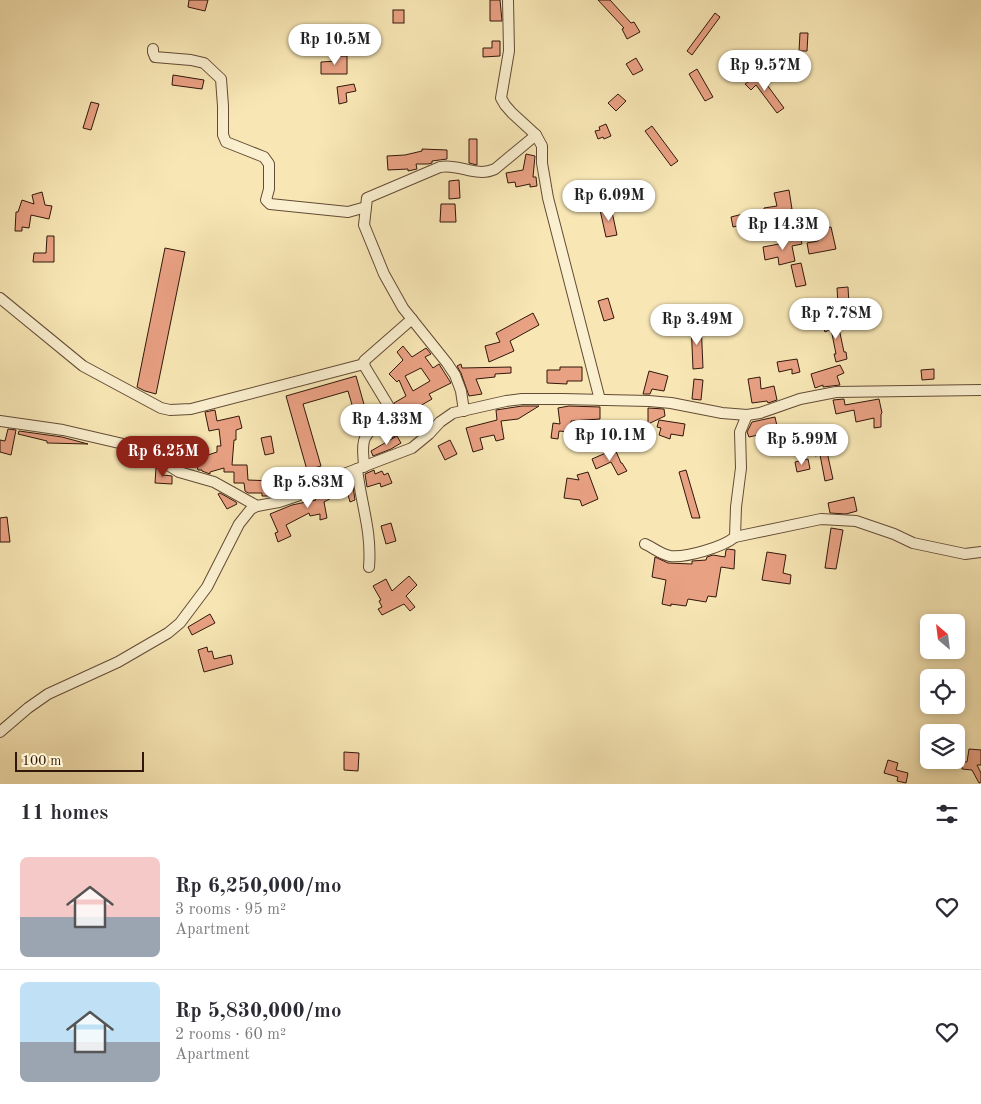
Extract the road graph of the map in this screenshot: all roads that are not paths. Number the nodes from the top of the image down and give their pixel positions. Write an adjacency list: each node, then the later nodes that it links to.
1 (508, 0): 3 (street)
2 (153, 49): 4 (street)
3 (536, 135): 4 (street); 9 (street)
4 (366, 207): 6 (street)
5 (0, 298): 7 (street)
6 (412, 319): 7 (street); 10 (street)
7 (364, 364): 13 (street)
8 (981, 390): 11 (street)
9 (600, 400): 10 (street); 11 (street)
10 (464, 410): 13 (street)
11 (747, 415): 15 (street)
12 (0, 421): 14 (street)
13 (361, 468): 14 (street); 18 (street)
14 (257, 506): 19 (street)
15 (735, 537): 16 (street); 17 (street)
16 (645, 544)
17 (981, 552)
18 (369, 567)
19 (0, 732)

